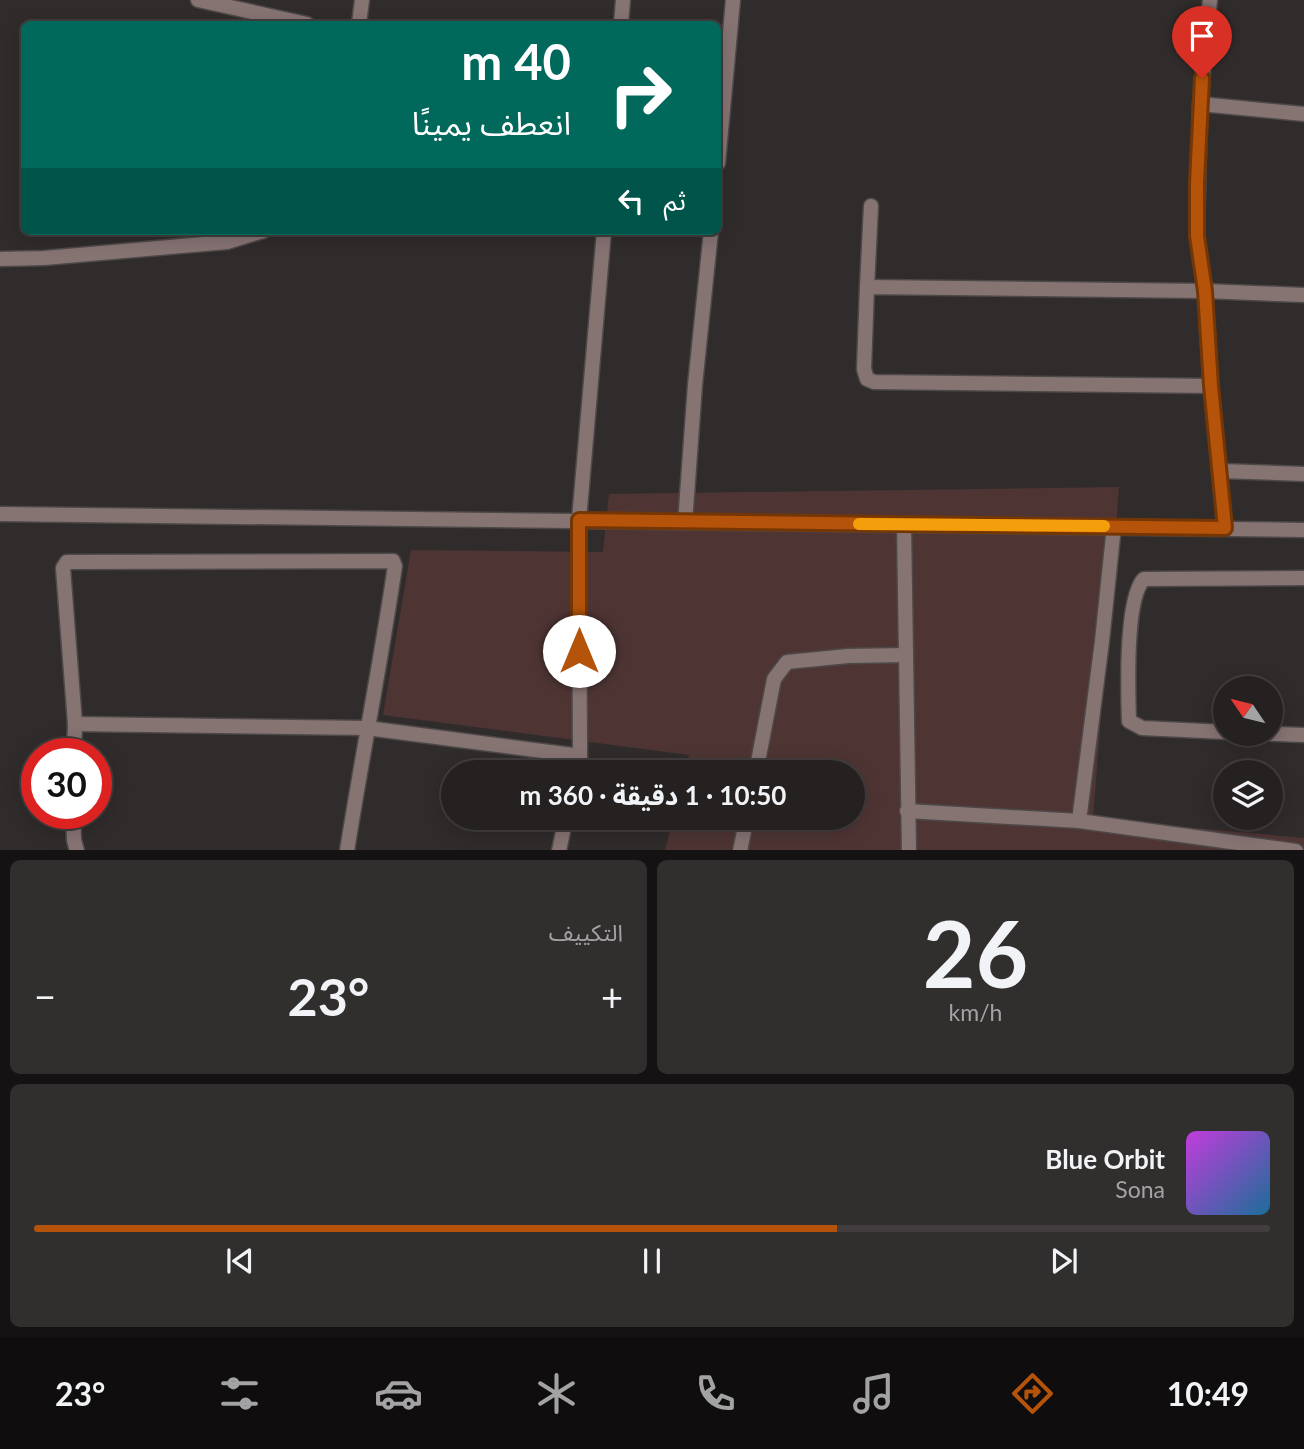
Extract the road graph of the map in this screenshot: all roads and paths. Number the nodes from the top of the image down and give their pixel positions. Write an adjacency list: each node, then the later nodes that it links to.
1 (198, 0): 6 (street)
2 (362, 0): 7 (street)
3 (623, 0): 8 (street)
4 (733, 0): 11 (street)
5 (1210, 0): 9 (street)
6 (293, 21)
7 (359, 21)
8 (621, 21)
9 (1200, 104): 10 (street); 18 (street)
10 (1304, 114)
11 (721, 130)
12 (871, 206): 17 (street)
13 (249, 235): 16 (street)
14 (603, 235): 24 (street)
15 (711, 235): 25 (street)
16 (0, 258)
17 (867, 287): 18 (street); 20 (street)
18 (1205, 291): 19 (street); 20 (street)
19 (1304, 295)
20 (1211, 386): 21 (street)
21 (1221, 471): 22 (street); 28 (street)
22 (1304, 474)
23 (0, 514): 24 (street)
24 (579, 520): 25 (street); 38 (street)
25 (685, 523): 26 (street)
26 (904, 524): 27 (street); 31 (street)
27 (1114, 527): 28 (street); 42 (street)
28 (1225, 528): 29 (street)
29 (1304, 530)
30 (1304, 578): 34 (street)
31 (906, 655): 40 (street); 41 (street)
32 (75, 724): 33 (street); 33 (street); 37 (street)
33 (367, 728): 38 (street); 47 (street)
34 (1213, 731)
35 (1283, 735): 36 (street)
36 (1304, 736)
37 (75, 738)
38 (580, 756): 39 (street)
39 (579, 760)
40 (758, 760)
41 (907, 811): 42 (street); 50 (street)
42 (1079, 821): 51 (street)
43 (74, 829): 46 (street)
44 (563, 830): 48 (street)
45 (744, 830): 49 (street)
46 (77, 850)
47 (347, 850)
48 (559, 850)
49 (740, 850)
50 (909, 850)
51 (1296, 850)

